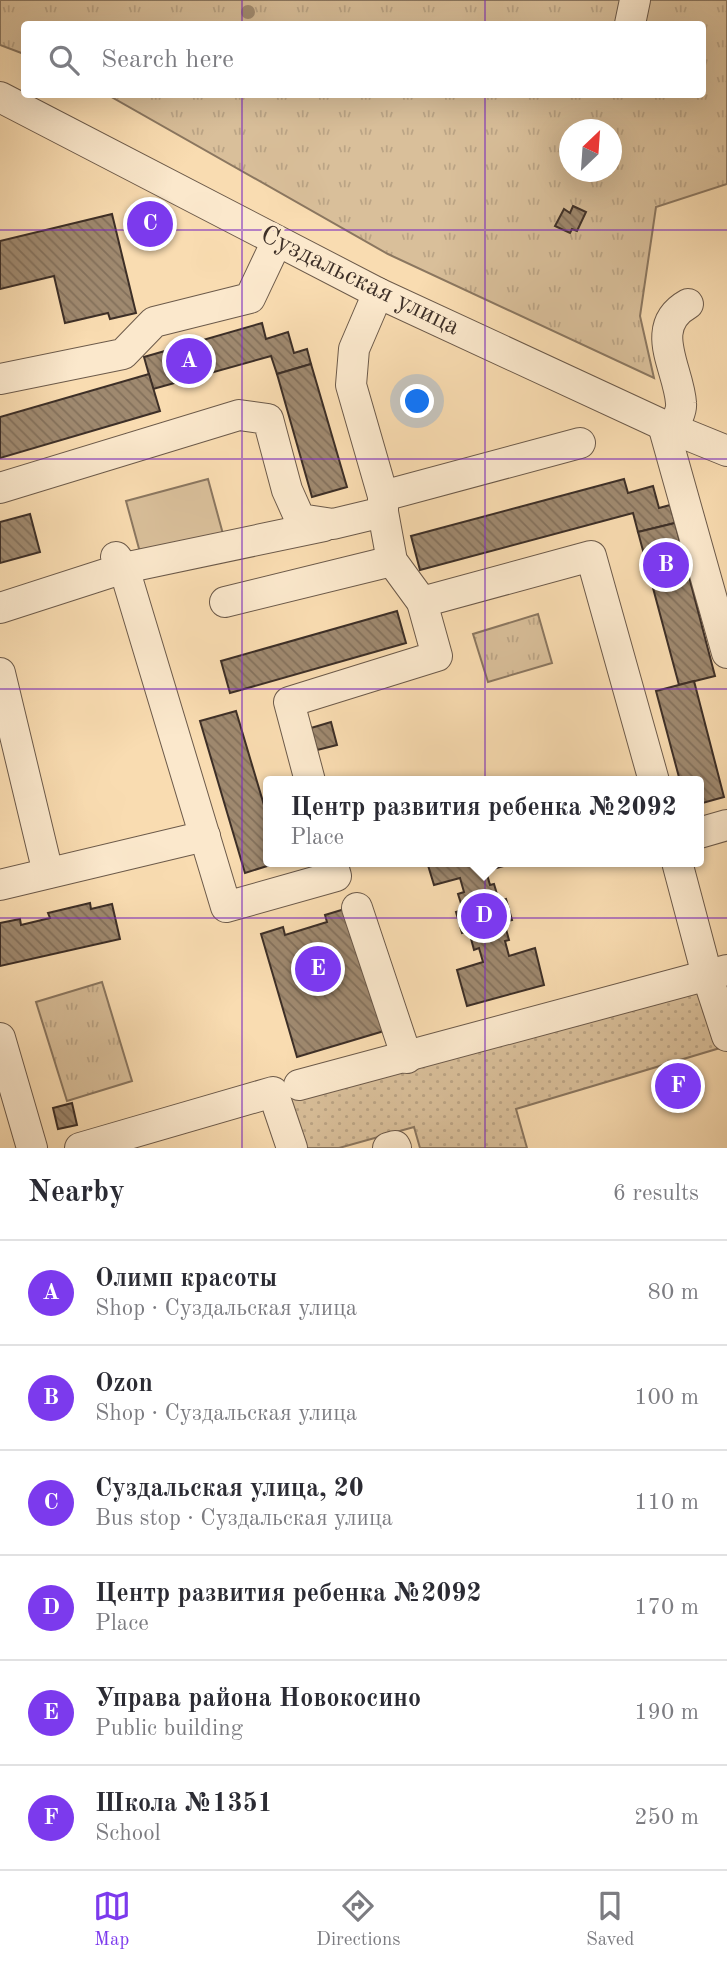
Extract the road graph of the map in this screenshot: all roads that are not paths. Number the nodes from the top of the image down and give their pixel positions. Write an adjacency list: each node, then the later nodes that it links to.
1 (635, 0): 2 (street)
2 (632, 21)
3 (0, 97): 4 (street, Суздальская улица)
4 (277, 241): 5 (street, Суздальская улица); 7 (street)
5 (378, 293): 8 (street, Суздальская улица); 12 (street)
6 (688, 304): 8 (street)
7 (0, 379)
8 (668, 427): 10 (street, Суздальская улица); 19 (street)
9 (580, 443): 12 (street)
10 (727, 451)
11 (0, 488): 13 (street)
12 (383, 504): 13 (street); 14 (street)
13 (333, 524): 15 (street)
14 (392, 561): 16 (street); 17 (street)
15 (120, 563): 18 (street); 25 (street)
16 (225, 602)
17 (422, 602): 21 (street); 22 (street)
18 (0, 608)
19 (727, 653)
20 (0, 673): 28 (street)
21 (309, 776)
22 (653, 776)
23 (727, 825): 24 (street)
24 (704, 832)
25 (205, 836): 26 (street); 28 (street)
26 (333, 867)
27 (679, 867): 31 (street)
28 (48, 873): 29 (street)
29 (0, 885)
30 (357, 908): 34 (street)
31 (717, 972): 32 (street); 34 (street)
32 (727, 1036)
33 (0, 1038): 36 (street)
34 (407, 1058): 35 (street)
35 (299, 1085)
36 (32, 1148)
37 (80, 1148): 38 (street)
38 (292, 1148)
39 (388, 1148): 40 (street)
40 (396, 1148)

